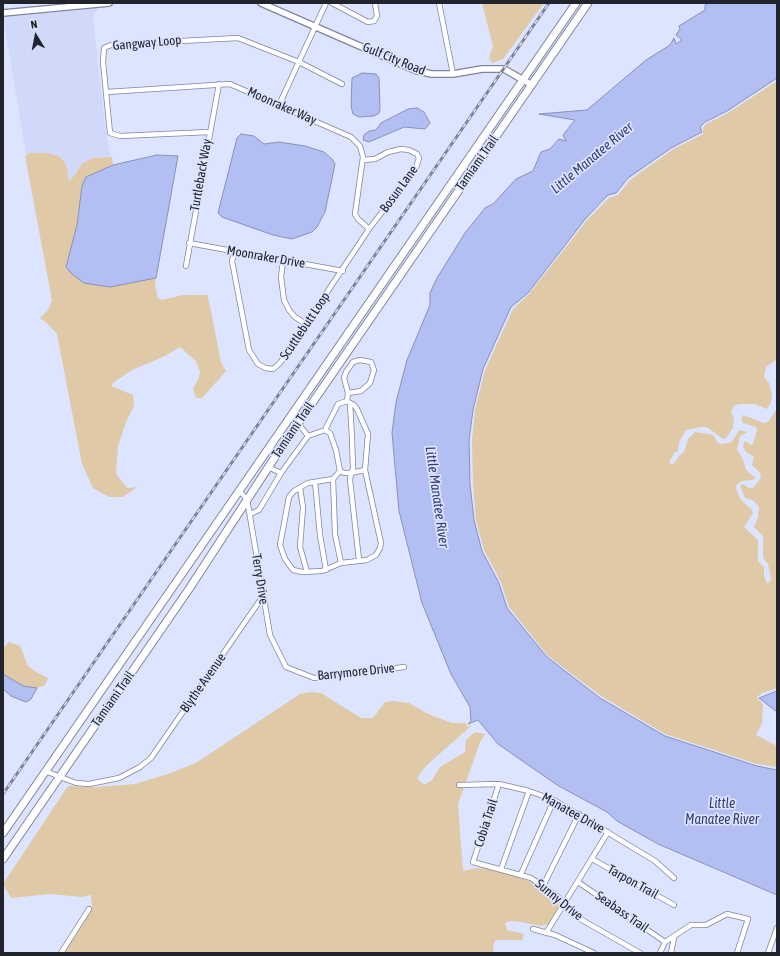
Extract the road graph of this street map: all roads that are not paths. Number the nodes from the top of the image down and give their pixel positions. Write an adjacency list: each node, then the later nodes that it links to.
1 (109, 3): 9 (street)
2 (261, 3): 10 (street, Gulf City Road)
3 (326, 3): 10 (street)
4 (332, 3): 5 (street)
5 (375, 3)
6 (439, 3): 12 (street)
7 (576, 3): 13 (main road, Tamiami Trail)
8 (588, 3): 16 (main road, Tamiami Trail)
9 (3, 12)
10 (315, 27): 11 (street); 12 (street, Gulf City Road)
11 (299, 62): 15 (street, Gangway Loop); 17 (street, Gangway Loop); 18 (street)
12 (452, 74): 13 (street, Gulf City Road)
13 (523, 79): 16 (street, Gulf City Road); 24 (main road, Tamiami Trail)
14 (219, 84): 17 (street, Moonraker Way); 18 (street, Moonraker Way); 19 (street, Turtleback Way)
15 (342, 84)
16 (532, 85): 26 (main road, Tamiami Trail)
17 (107, 92): 19 (street, Gangway Loop)
18 (279, 105): 20 (street, Moonraker Way)
19 (209, 132): 22 (street, Turtleback Way)
20 (363, 160): 21 (street); 21 (street, Bosun Lane)
21 (369, 230): 28 (street, Scuttlebutt Loop)
22 (189, 243): 23 (street, Moonraker Drive); 27 (street, Turtleback Way)
23 (235, 252): 25 (street, Moonraker Drive); 29 (street, Scuttlebutt Loop)
24 (401, 256): 26 (street); 43 (main road, Tamiami Trail)
25 (283, 261): 28 (street, Moonraker Drive); 29 (street)
26 (409, 262): 32 (main road, Tamiami Trail)
27 (186, 266)
28 (343, 271): 29 (street, Scuttlebutt Loop)
29 (306, 324)
30 (348, 393): 30 (street); 31 (street)
31 (348, 402): 33 (street); 36 (street); 39 (street)
32 (298, 422): 34 (street); 35 (main road, Tamiami Trail)
33 (325, 430): 34 (street); 37 (street)
34 (308, 436): 38 (street)
35 (268, 466): 38 (street); 44 (main road, Tamiami Trail)
36 (366, 470): 39 (street); 46 (street)
37 (340, 471): 39 (street); 40 (street)
38 (280, 473): 45 (street)
39 (351, 473): 46 (street)
40 (333, 479): 41 (street); 47 (street)
41 (315, 482): 42 (street); 48 (street)
42 (300, 488): 49 (street); 49 (street)
43 (239, 491): 44 (street); 53 (main road, Tamiami Trail)
44 (247, 498): 45 (street, Terry Drive); 54 (main road, Tamiami Trail)
45 (250, 514): 50 (street, Terry Drive)
46 (359, 560): 47 (street)
47 (341, 563): 48 (street)
48 (326, 570): 49 (street)
49 (307, 572)
50 (263, 596): 51 (street, Terry Drive); 54 (street, Blythe Avenue)
51 (286, 667): 52 (street, Barrymore Drive)
52 (404, 667)
53 (45, 771): 54 (street); 60 (main road, Tamiami Trail)
54 (59, 778): 62 (main road, Tamiami Trail)
55 (499, 784): 56 (street, Manatee Drive); 57 (street, Manatee Drive); 64 (street, Cobia Trail)
56 (460, 785)
57 (529, 790): 58 (street, Manatee Drive); 65 (street)
58 (554, 800): 59 (street, Manatee Drive); 66 (street)
59 (579, 814): 61 (street, Manatee Drive); 69 (street)
60 (3, 832)
61 (608, 832): 63 (street); 67 (street, Manatee Drive)
62 (3, 859)
63 (592, 860): 68 (street); 71 (street, Tarpon Trail)
64 (472, 862): 65 (street, Sunny Drive)
65 (501, 869): 66 (street, Sunny Drive)
66 (521, 874): 69 (street, Sunny Drive)
67 (674, 878)
68 (578, 882): 70 (street); 77 (street, Seabass Trail)
69 (543, 886): 70 (street, Sunny Drive)
70 (564, 904): 75 (street); 80 (street, Sunny Drive)
71 (674, 906)
72 (90, 910): 78 (street)
73 (777, 928): 84 (street)
74 (533, 929): 75 (street)
75 (546, 932): 79 (street)
76 (674, 938): 77 (street); 82 (street); 83 (street)
77 (665, 942): 81 (street)
78 (61, 953)
79 (594, 953)
80 (640, 953)
81 (660, 953)
82 (671, 953)
83 (737, 953)
84 (768, 953)

